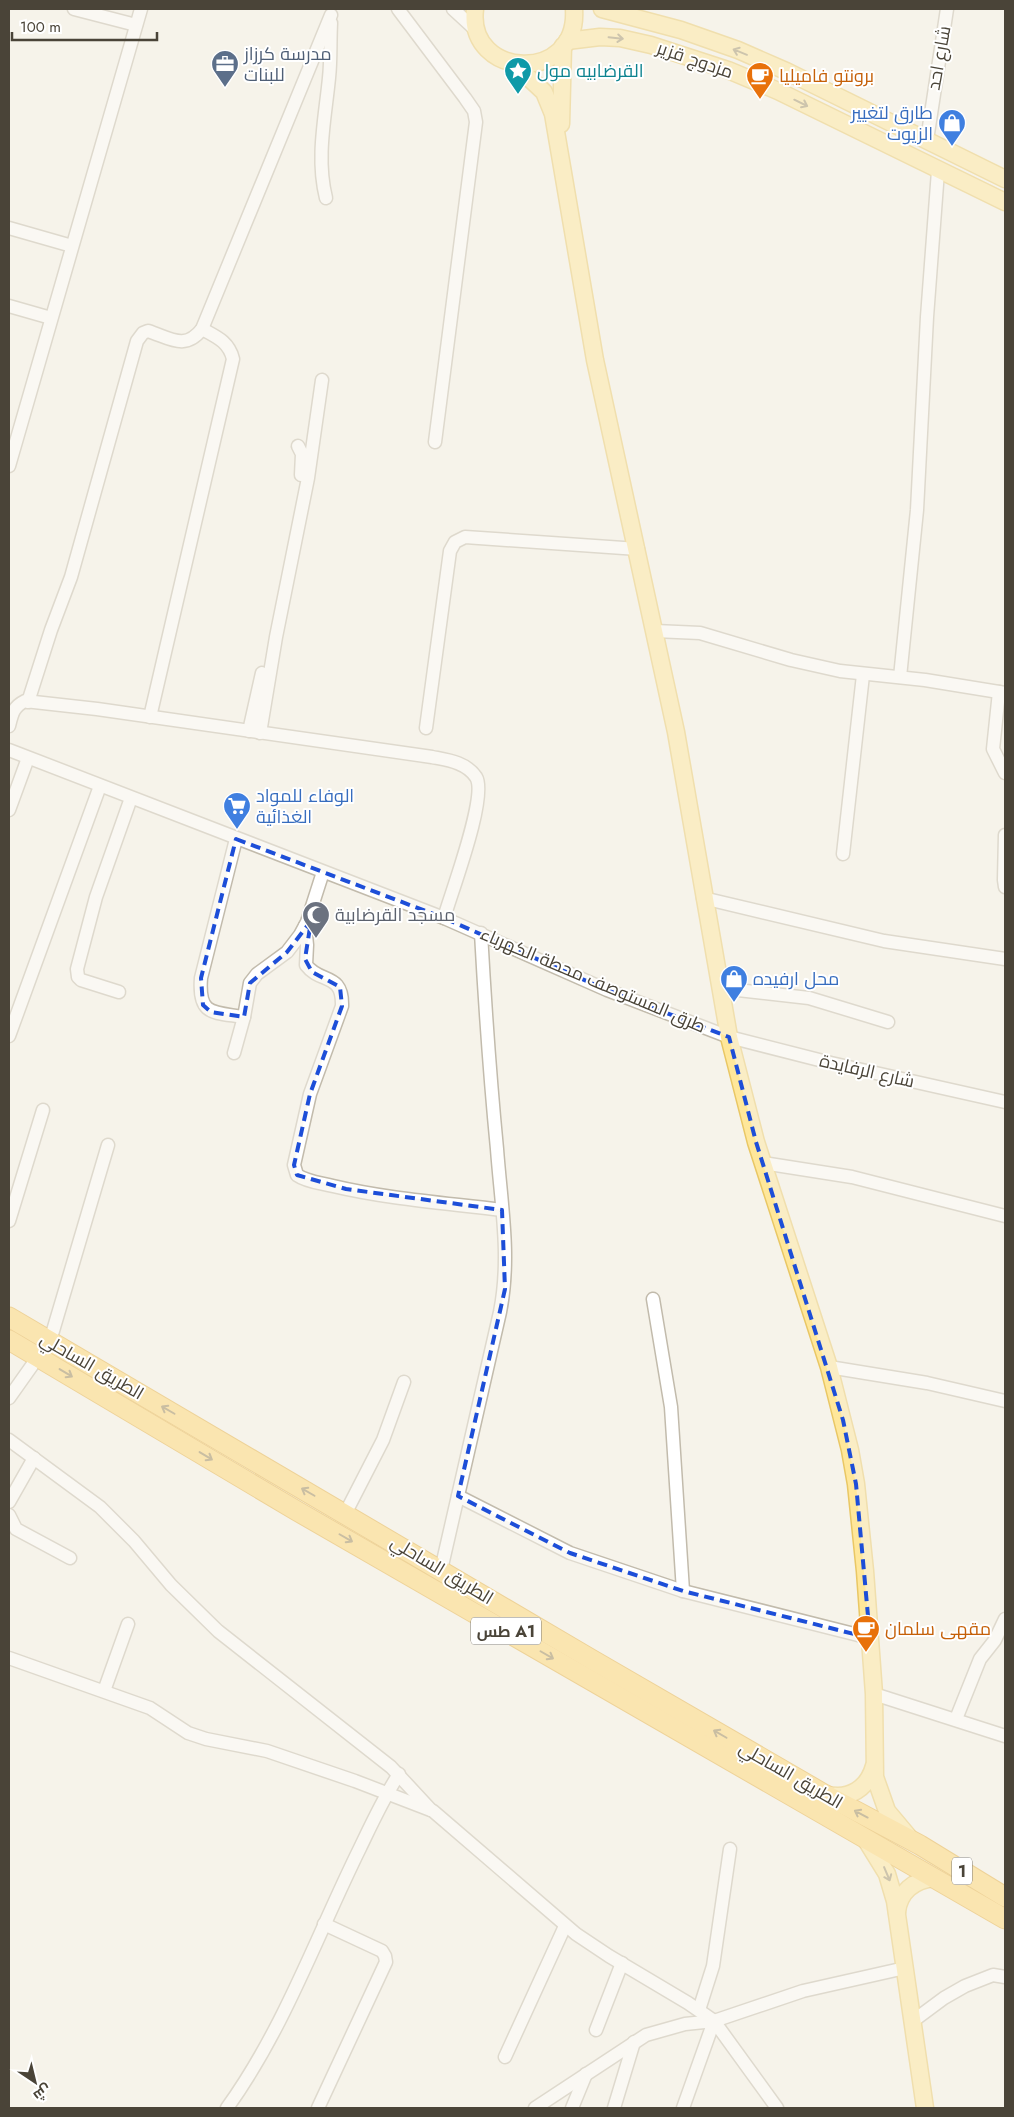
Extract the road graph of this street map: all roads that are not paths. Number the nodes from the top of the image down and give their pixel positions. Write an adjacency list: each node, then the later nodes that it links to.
1 (74, 9): 10 (street)
2 (141, 9): 10 (street)
3 (398, 9): 28 (street)
4 (453, 9): 11 (street)
5 (475, 9): 11 (main road)
6 (574, 9): 12 (main road)
7 (602, 9): 14 (main road, مزدوج قزير, one-way to 7)
8 (947, 9): 14 (street, شارع احد)
9 (332, 12): 20 (street); 26 (street)
10 (136, 26): 23 (street)
11 (478, 32): 13 (main road)
12 (565, 44): 13 (main road); 15 (main road); 17 (main road, مزدوج قزير, one-way to 17)
13 (514, 64): 15 (main road)
14 (927, 140): 16 (main road, مزدوج قزير)
15 (562, 163): 31 (main road)
16 (976, 165): 18 (main road, مزدوج قزير); 19 (main road)
17 (938, 171): 19 (main road, مزدوج قزير); 34 (street)
18 (1005, 179)
19 (967, 185): 21 (main road, مزدوج قزير)
20 (326, 198)
21 (1005, 202)
22 (9, 228): 23 (street)
23 (72, 246): 25 (street)
24 (9, 306): 25 (street)
25 (51, 318): 30 (street)
26 (202, 329): 36 (street); 37 (street)
27 (322, 380): 40 (street)
28 (435, 442)
29 (298, 446): 40 (street)
30 (9, 466)
31 (638, 549): 32 (main road); 39 (street)
32 (655, 631): 33 (street); 52 (main road)
33 (863, 675): 34 (street); 49 (street)
34 (900, 677): 35 (street)
35 (1002, 693): 43 (street)
36 (28, 702): 37 (street); 38 (street)
37 (150, 717): 40 (street)
38 (9, 726)
39 (426, 728)
40 (254, 732): 53 (street)
41 (9, 750): 42 (street, طرق المستوصف محطة الكهرباء)
42 (28, 758): 44 (street, طرق المستوصف محطة الكهرباء); 46 (street)
43 (1005, 772)
44 (100, 786): 45 (street, طرق المستوصف محطة الكهرباء); 61 (street)
45 (131, 798): 48 (street, طرق المستوصف محطة الكهرباء); 58 (street)
46 (9, 810)
47 (1005, 835): 51 (street)
48 (236, 838): 50 (street, طرق المستوصف محطة الكهرباء); 59 (street)
49 (843, 854)
50 (324, 872): 53 (street, طرق المستوصف محطة الكهرباء); 54 (street)
51 (1005, 887)
52 (703, 898): 56 (street); 57 (main road)
53 (444, 918): 55 (street, طرق المستوصف محطة الكهرباء)
54 (306, 926): 59 (street); 68 (street)
55 (481, 932): 62 (street, طرق المستوصف محطة الكهرباء); 68 (street)
56 (1005, 959)
57 (720, 988): 60 (street); 62 (main road)
58 (119, 992)
59 (244, 1017): 63 (street)
60 (888, 1022)
61 (9, 1036)
62 (729, 1037): 64 (street, شارع الرفايدة); 67 (main road)
63 (234, 1053)
64 (1005, 1102)
65 (44, 1110): 70 (street)
66 (108, 1145): 74 (street)
67 (763, 1163): 69 (street); 76 (main road)
68 (502, 1210): 82 (street)
69 (1005, 1216)
70 (9, 1221)
71 (653, 1299): 88 (street)
72 (9, 1317): 74 (highway, الطريق الساحلي / طس A1)
73 (9, 1340): 75 (highway, الطريق الساحلي / طس A1)
74 (50, 1341): 85 (highway, الطريق الساحلي / طس A1, one-way to 74)
75 (38, 1357): 78 (street); 102 (highway, الطريق الساحلي / طس A1, one-way to 102)
76 (829, 1367): 79 (street); 91 (main road)
77 (404, 1382): 85 (street)
78 (9, 1398)
79 (1005, 1400)
80 (9, 1440): 81 (street)
81 (34, 1458): 83 (street); 98 (street)
82 (458, 1496): 87 (street); 88 (street)
83 (9, 1502)
84 (9, 1514): 86 (street)
85 (345, 1514): 87 (highway, الطريق الساحلي / طس A1)
86 (70, 1558)
87 (441, 1570): 100 (highway, الطريق الساحلي / طس A1, one-way to 87)
88 (683, 1591): 91 (street)
89 (1005, 1619): 95 (street)
90 (128, 1624): 93 (street)
91 (870, 1638): 94 (main road)
92 (9, 1658): 93 (street)
93 (104, 1691): 99 (street)
94 (874, 1694): 95 (street); 97 (main road)
95 (956, 1719): 96 (street)
96 (1005, 1736)
97 (874, 1766): 100 (main road); 103 (main road)
98 (399, 1774): 99 (street); 101 (street)
99 (387, 1793): 101 (street); 109 (street)
100 (824, 1794): 103 (highway, الطريق الساحلي / طس A1, one-way to 100)
101 (433, 1812): 110 (street)
102 (865, 1839): 105 (highway, الطريق الساحلي / طس A1); 107 (main road, one-way to 107)
103 (920, 1845): 106 (highway, الطريق الساحلي / 1)
104 (730, 1849): 114 (street)
105 (934, 1878): 107 (main road); 108 (highway, الطريق الساحلي / طس A1)
106 (1005, 1897)
107 (897, 1914): 112 (main road)
108 (1005, 1919)
109 (324, 1924): 121 (street); 122 (street)
110 (565, 1926): 111 (street); 119 (street)
111 (622, 1963): 114 (street); 117 (street)
112 (905, 1968): 115 (main road); 116 (street)
113 (1005, 1977): 115 (street)
114 (700, 2010): 116 (street)
115 (913, 2020): 128 (main road)
116 (714, 2021): 118 (street); 126 (street); 127 (street)
117 (596, 2030)
118 (634, 2042): 120 (street); 125 (street)
119 (505, 2057)
120 (586, 2074): 123 (street); 124 (street)
121 (227, 2108)
122 (318, 2108)
123 (536, 2108)
124 (572, 2108)
125 (614, 2108)
126 (683, 2108)
127 (777, 2108)
128 (925, 2108)

